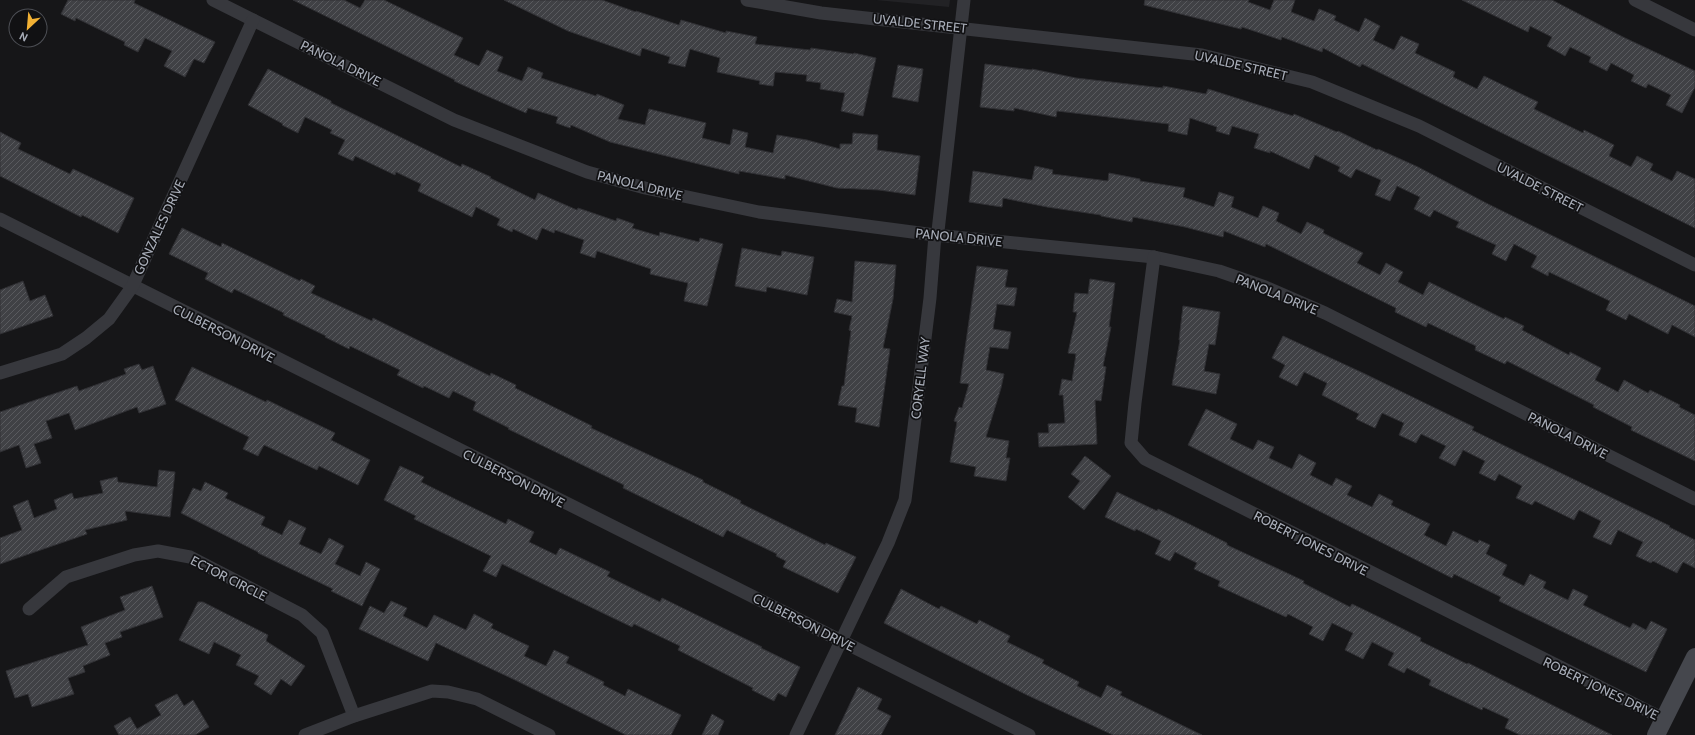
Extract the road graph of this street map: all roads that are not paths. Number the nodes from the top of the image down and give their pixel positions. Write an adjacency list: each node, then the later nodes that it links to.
1 (213, 0): 5 (street, PANOLA DRIVE)
2 (748, 0): 6 (street, UVALDE STREET)
3 (964, 0): 6 (street, CORYELL WAY)
4 (1635, 0): 7 (street)
5 (253, 20): 9 (street, PANOLA DRIVE); 12 (street, GONZALES DRIVE)
6 (962, 28): 9 (street, CORYELL WAY); 11 (street, UVALDE STREET)
7 (1695, 30)
8 (0, 219): 12 (street, CULBERSON DRIVE)
9 (935, 235): 10 (street, PANOLA DRIVE); 16 (street, CORYELL WAY)
10 (1154, 257): 14 (street, PANOLA DRIVE); 19 (street, ROBERT JONES DRIVE)
11 (1695, 265)
12 (132, 287): 13 (street, GONZALES DRIVE); 16 (street, CULBERSON DRIVE)
13 (0, 373)
14 (1695, 499)
15 (29, 609): 18 (street, ECTOR CIRCLE)
16 (841, 640): 22 (street, CORYELL WAY); 23 (street, CULBERSON DRIVE)
17 (1695, 657): 19 (street)
18 (354, 716): 20 (street); 21 (street)
19 (1664, 719): 24 (street)
20 (305, 735)
21 (548, 735)
22 (796, 735)
23 (1029, 735)
24 (1656, 735)

